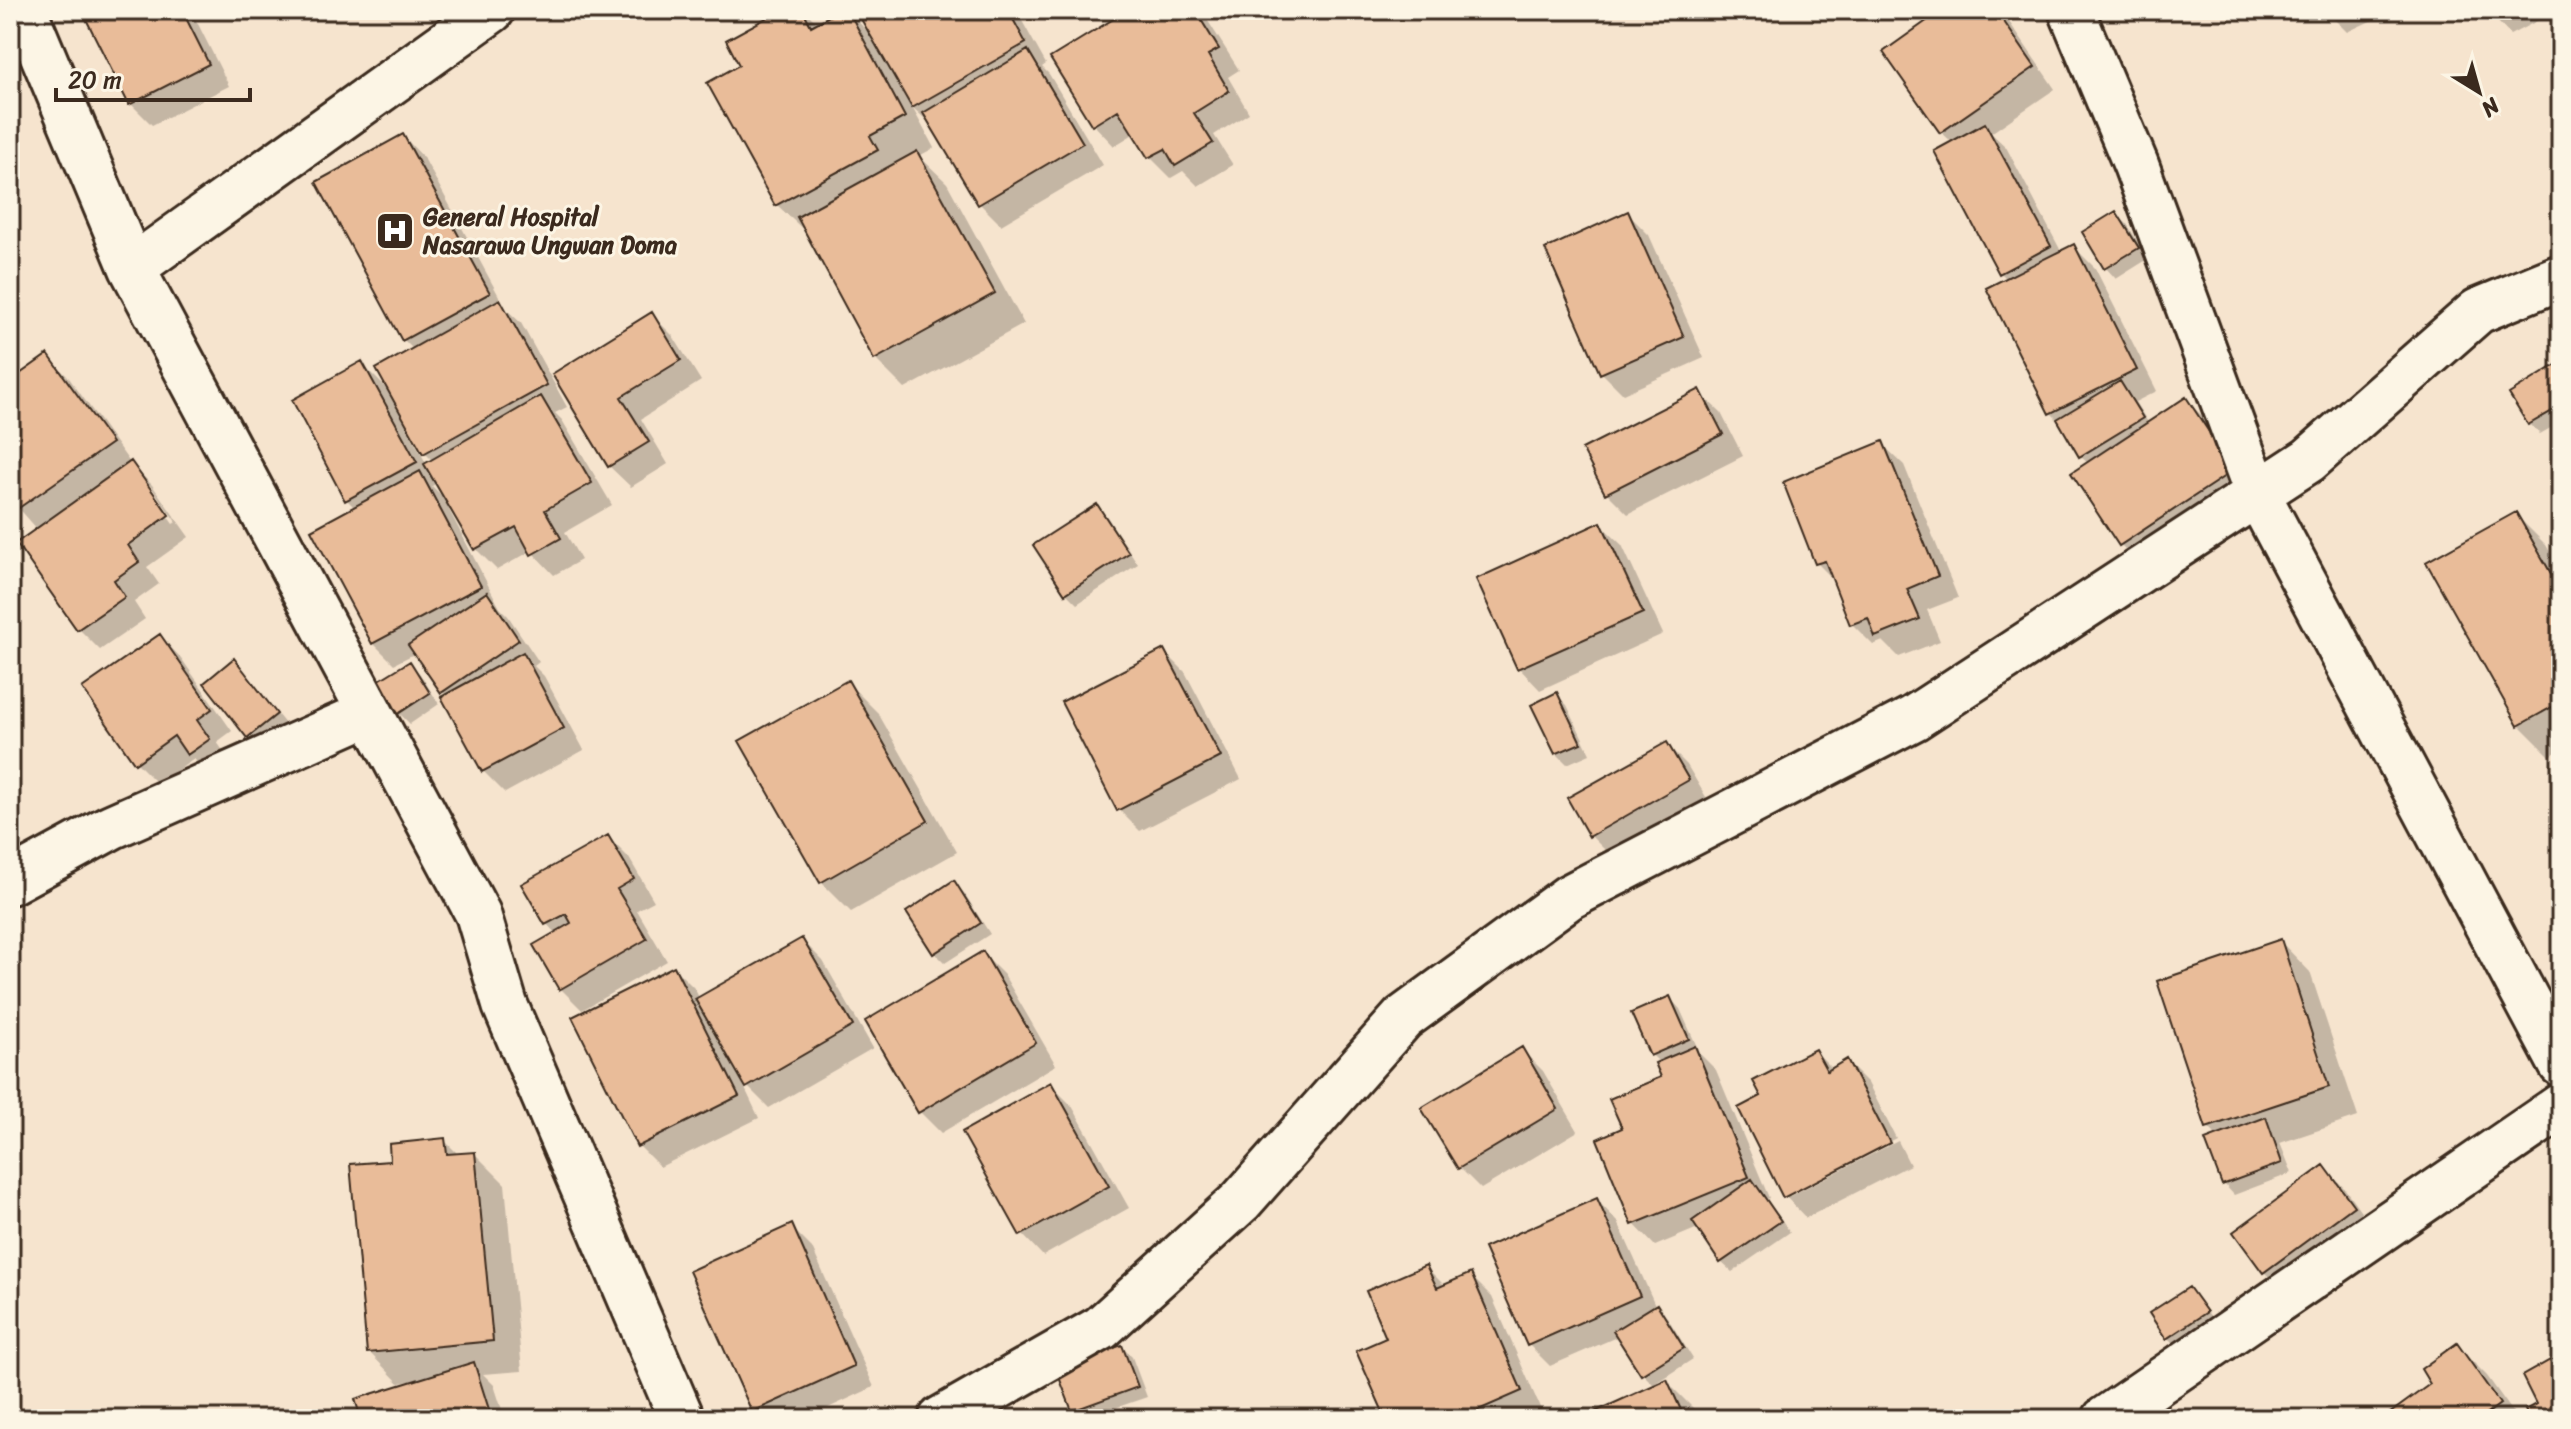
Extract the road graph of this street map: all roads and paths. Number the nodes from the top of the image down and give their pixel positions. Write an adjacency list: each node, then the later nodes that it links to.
1 (24, 10): 4 (street)
2 (492, 10): 4 (street)
3 (2071, 10): 6 (street)
4 (132, 268): 7 (street)
5 (2561, 277): 6 (street)
6 (2257, 493): 9 (street); 12 (street)
7 (369, 713): 8 (street); 11 (street)
8 (10, 882)
9 (2561, 1064)
10 (2561, 1106): 13 (street)
11 (682, 1419)
12 (941, 1419)
13 (2105, 1419)

